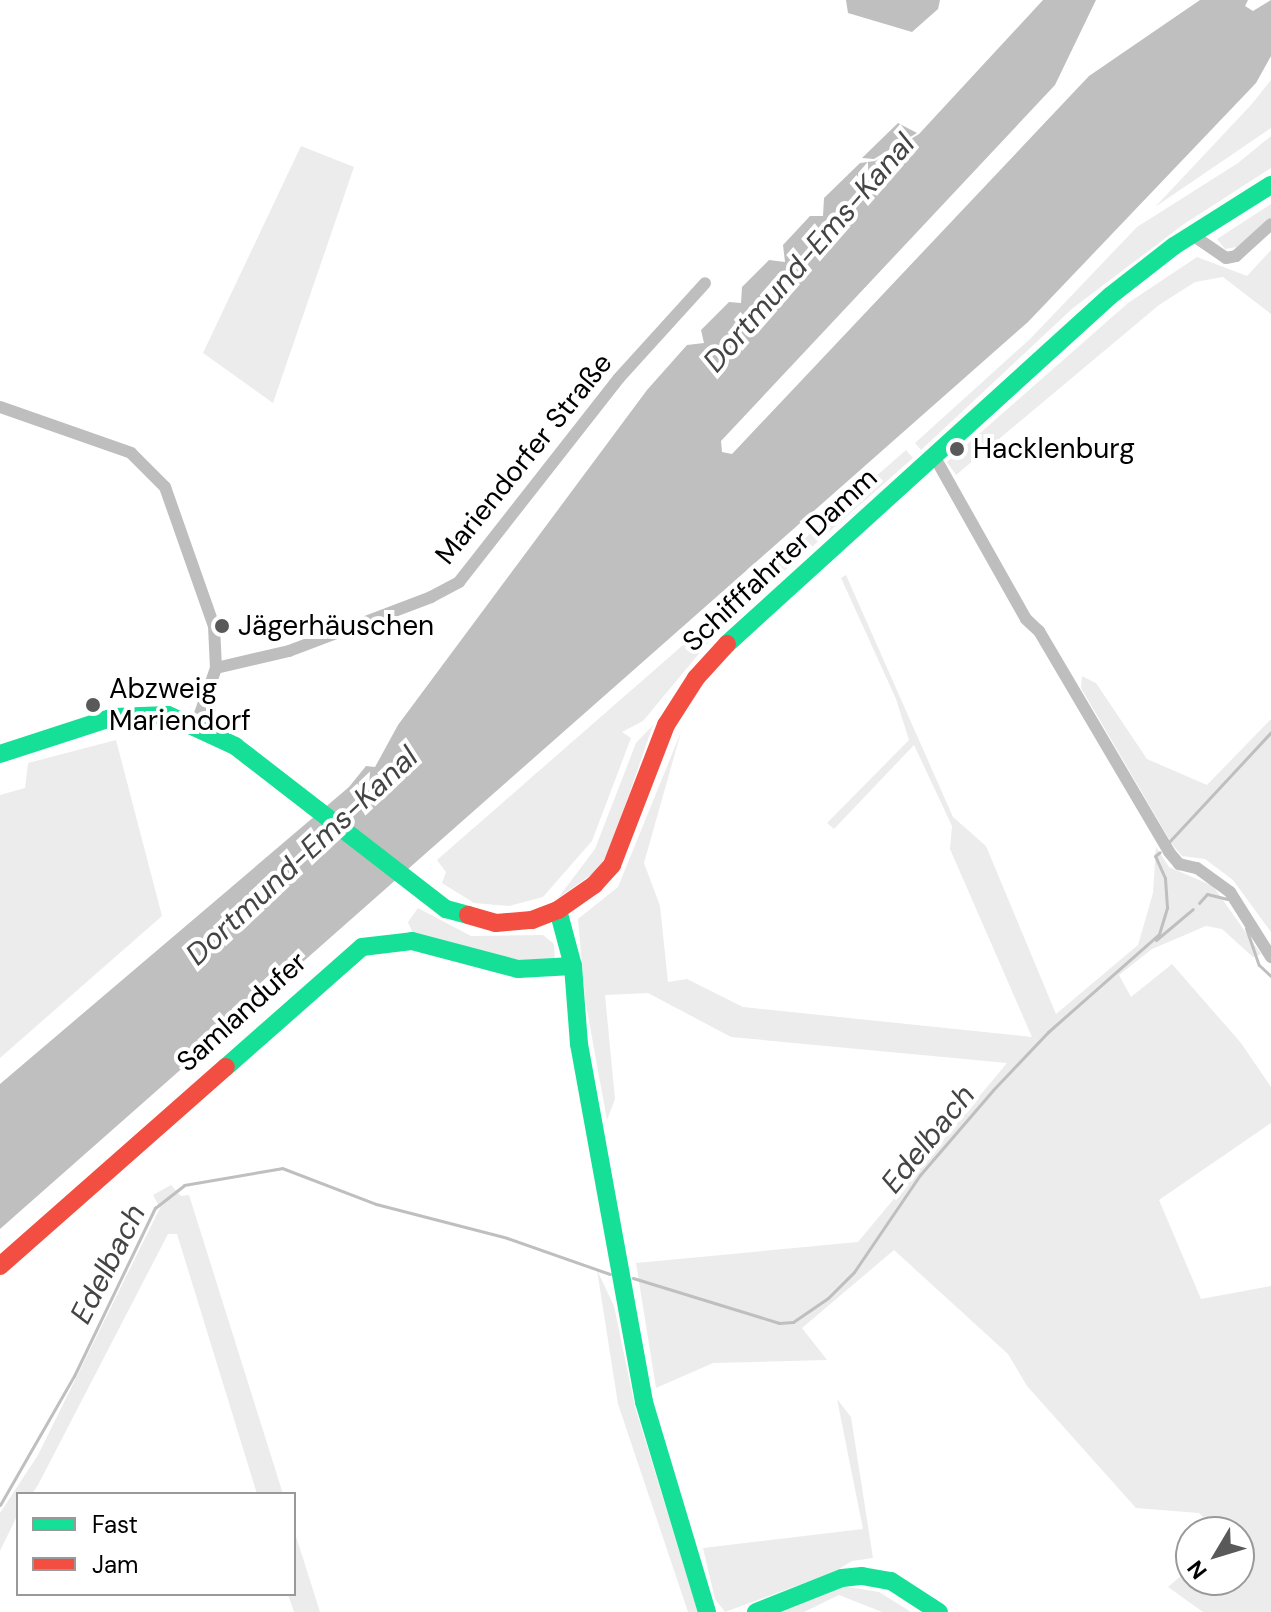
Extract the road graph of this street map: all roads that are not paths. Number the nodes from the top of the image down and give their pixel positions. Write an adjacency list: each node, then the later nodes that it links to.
1 (1271, 185): 3 (main road, Schifffahrter Damm)
2 (1271, 224): 3 (street)
3 (1191, 234): 6 (main road, Schifffahrter Damm)
4 (705, 283): 7 (street, Mariendorfer Straße)
5 (0, 407): 7 (street)
6 (933, 454): 10 (main road, Schifffahrter Damm); 11 (street)
7 (216, 668): 8 (street)
8 (196, 725): 9 (main road, Schifffahrter Damm); 10 (main road, Schifffahrter Damm)
9 (1, 752)
10 (558, 910): 12 (main road)
11 (1271, 957)
12 (573, 966): 13 (main road, Samlandufer); 14 (main road)
13 (0, 1266)
14 (707, 1612)
15 (756, 1612): 16 (main road)
16 (939, 1612)

